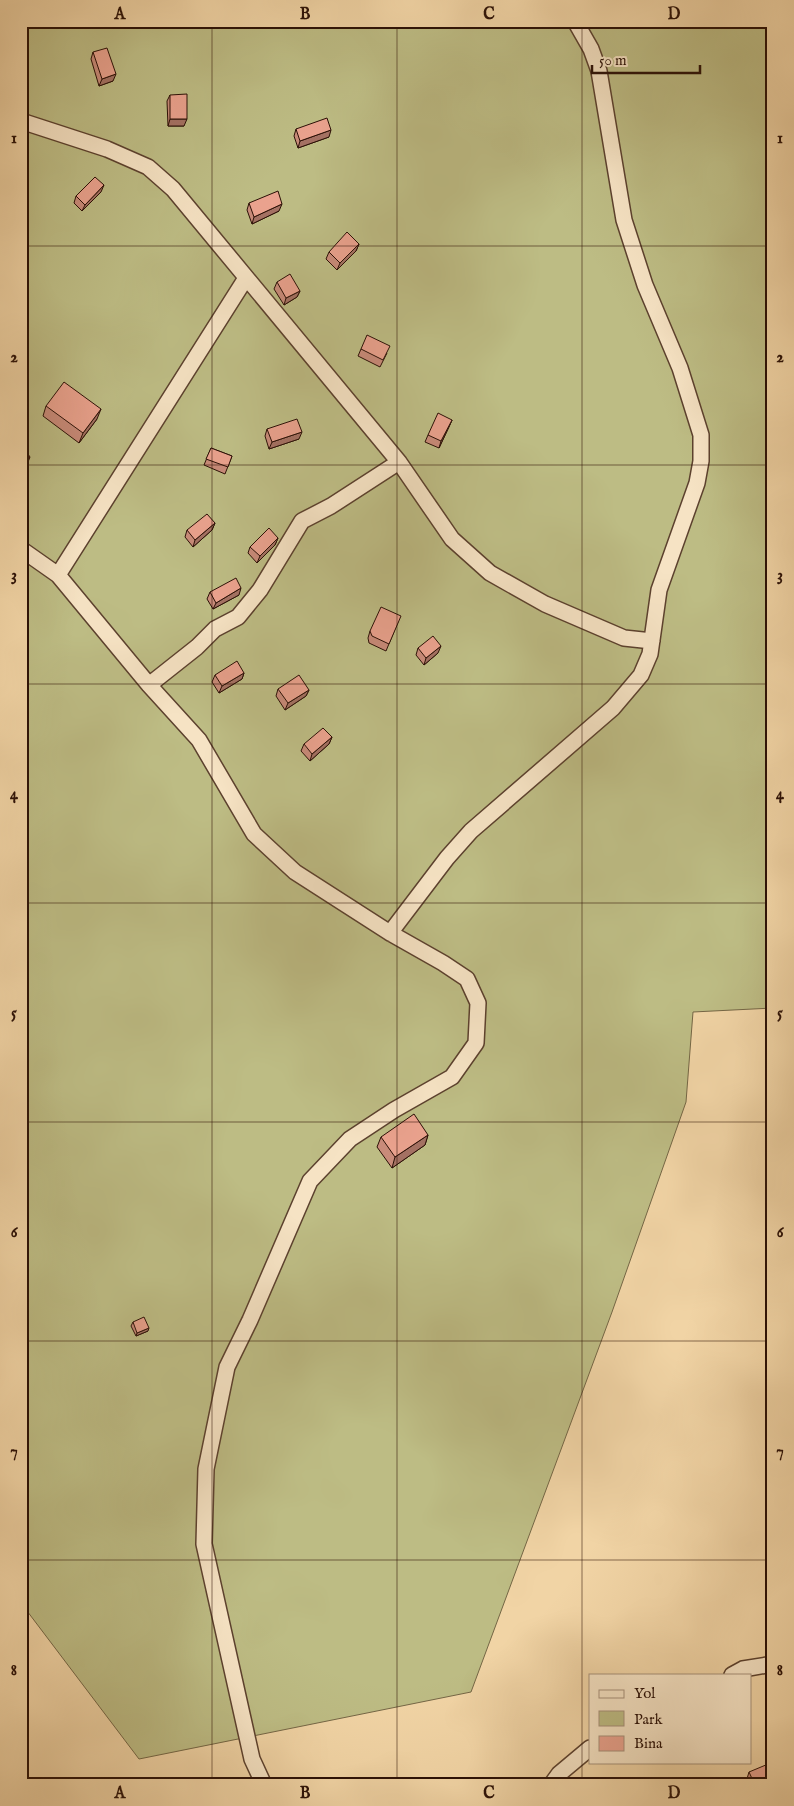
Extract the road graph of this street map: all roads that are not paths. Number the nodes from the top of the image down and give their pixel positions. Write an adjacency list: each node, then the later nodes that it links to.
1 (575, 21): 7 (street)
2 (21, 121): 3 (street)
3 (246, 278): 4 (street); 6 (street)
4 (399, 462): 7 (street); 8 (street)
5 (21, 549): 6 (street)
6 (58, 575): 8 (street)
7 (652, 641): 9 (street)
8 (149, 685): 9 (street)
9 (390, 933): 13 (street)
10 (773, 1664): 11 (street)
11 (734, 1674)
12 (589, 1749): 14 (street)
13 (264, 1785)
14 (551, 1785)

